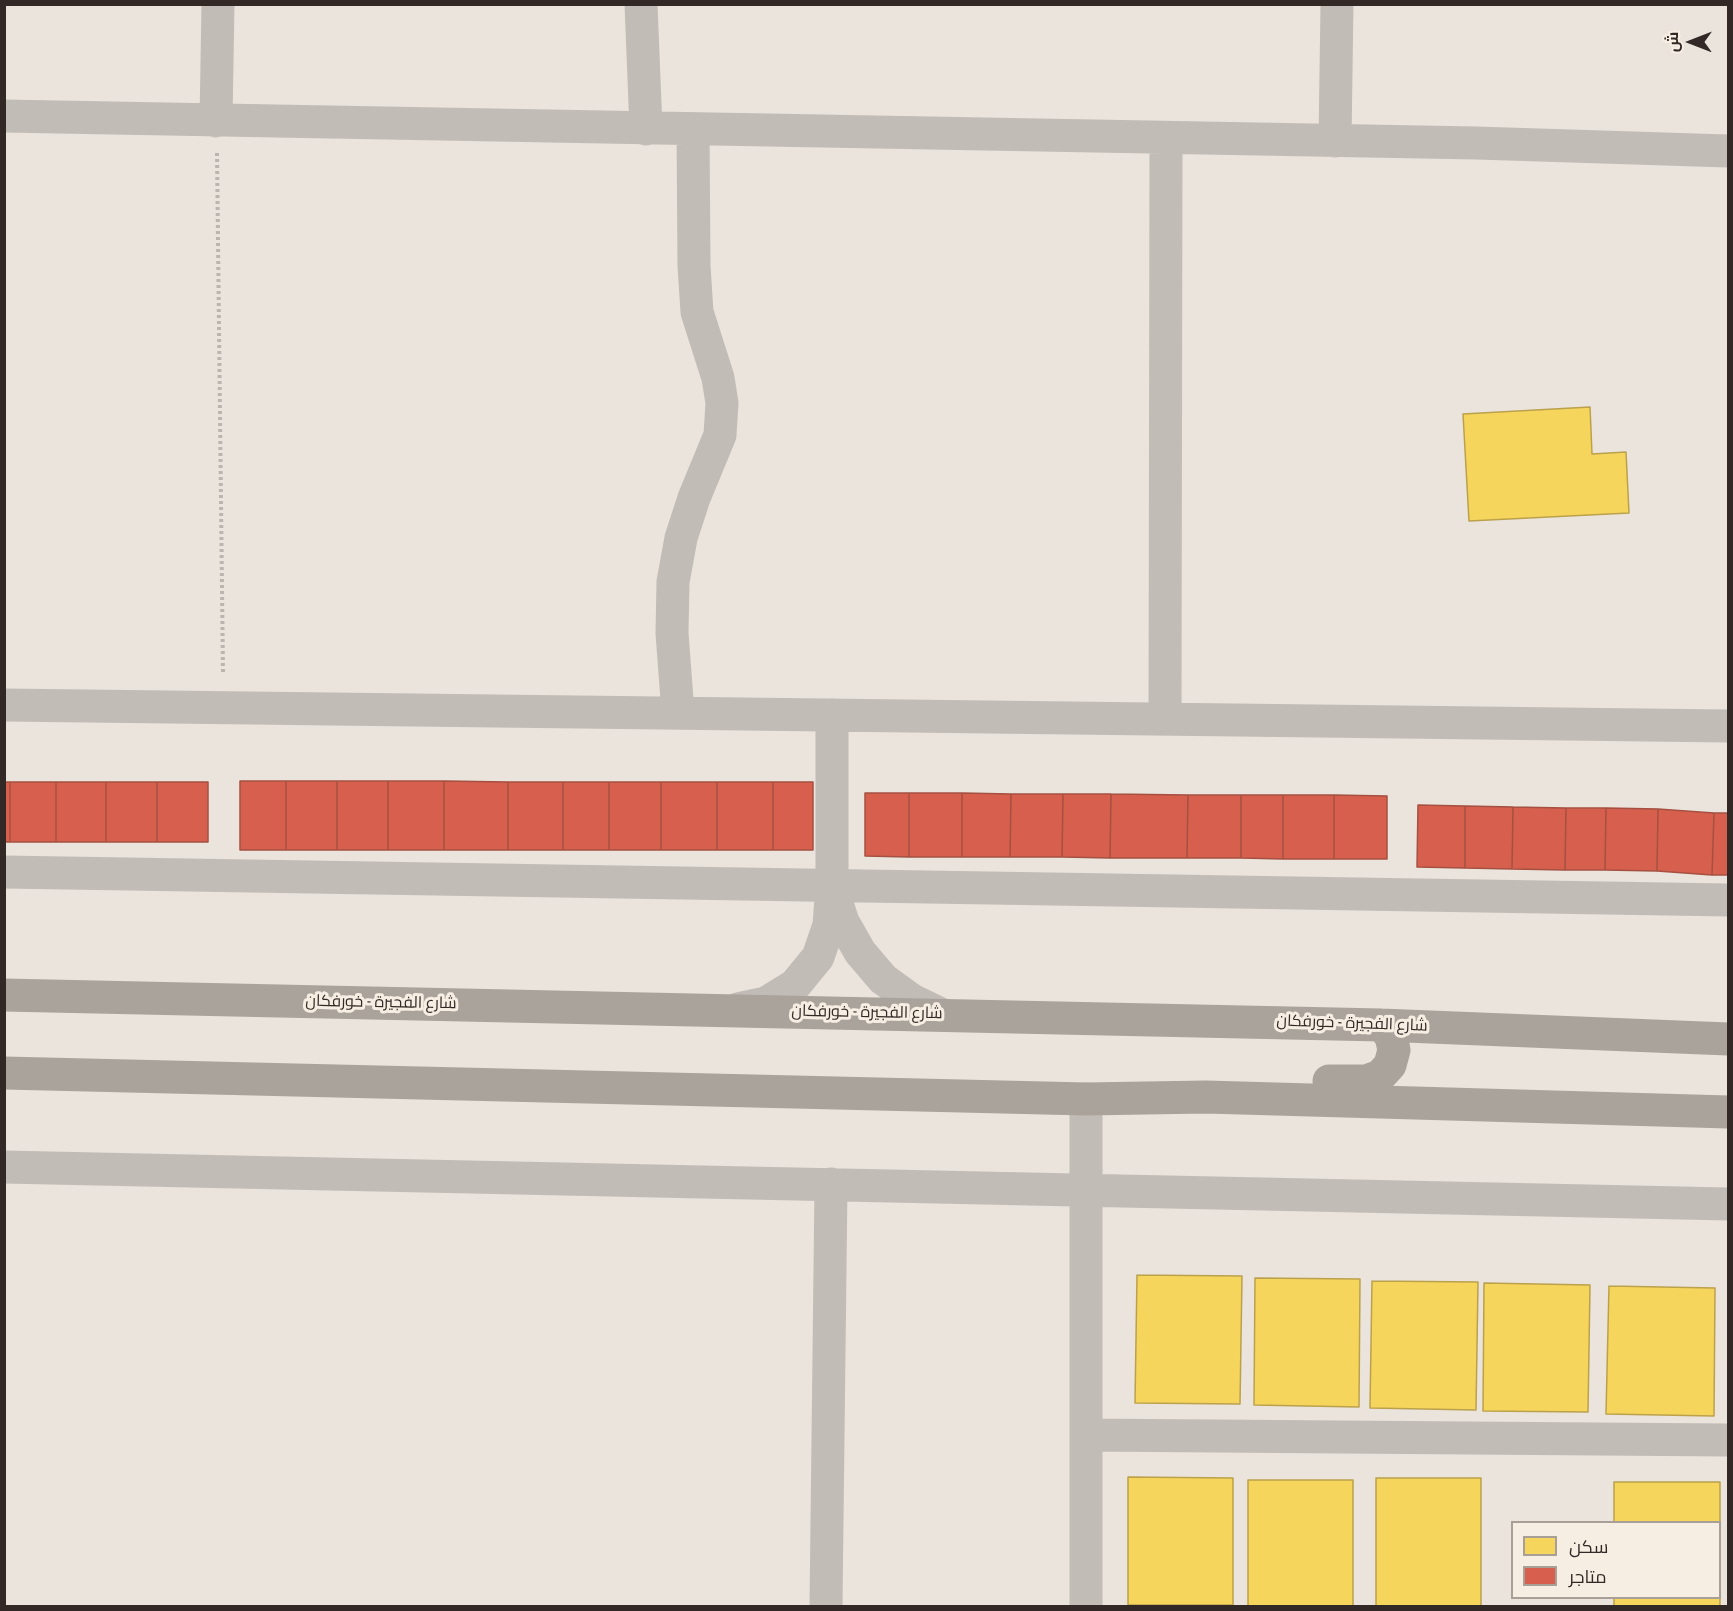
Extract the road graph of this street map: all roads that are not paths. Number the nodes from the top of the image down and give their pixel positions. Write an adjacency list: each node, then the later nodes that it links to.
1 (218, 4): 5 (street)
2 (641, 4): 6 (street)
3 (1337, 4): 9 (street)
4 (4, 116): 5 (street)
5 (216, 121): 6 (street)
6 (645, 129): 7 (street)
7 (693, 130): 8 (street); 12 (street)
8 (1166, 138): 9 (street); 14 (street)
9 (1335, 141): 10 (street)
10 (1728, 151)
11 (4, 705): 12 (street)
12 (678, 713): 13 (street)
13 (832, 715): 14 (street); 17 (street)
14 (1165, 719): 15 (street)
15 (1728, 726)
16 (4, 872): 17 (street)
17 (832, 885): 18 (street); 20 (street); 21 (street)
18 (1728, 900)
19 (4, 995): 20 (highway, شارع الفجيرة - خورفكان)
20 (732, 1011): 21 (highway, شارع الفجيرة - خورفكان)
21 (943, 1015): 22 (highway, شارع الفجيرة - خورفكان)
22 (1381, 1025): 23 (highway, شارع الفجيرة - خورفكان); 25 (highway)
23 (1728, 1039)
24 (4, 1073): 26 (highway)
25 (1206, 1097): 26 (highway); 27 (highway)
26 (1086, 1099): 30 (street)
27 (1728, 1112)
28 (4, 1167): 29 (street)
29 (831, 1184): 30 (street); 34 (street)
30 (1086, 1189): 31 (street); 32 (street)
31 (1728, 1204)
32 (1086, 1435): 33 (street); 35 (street)
33 (1728, 1440)
34 (826, 1606)
35 (1086, 1606)

